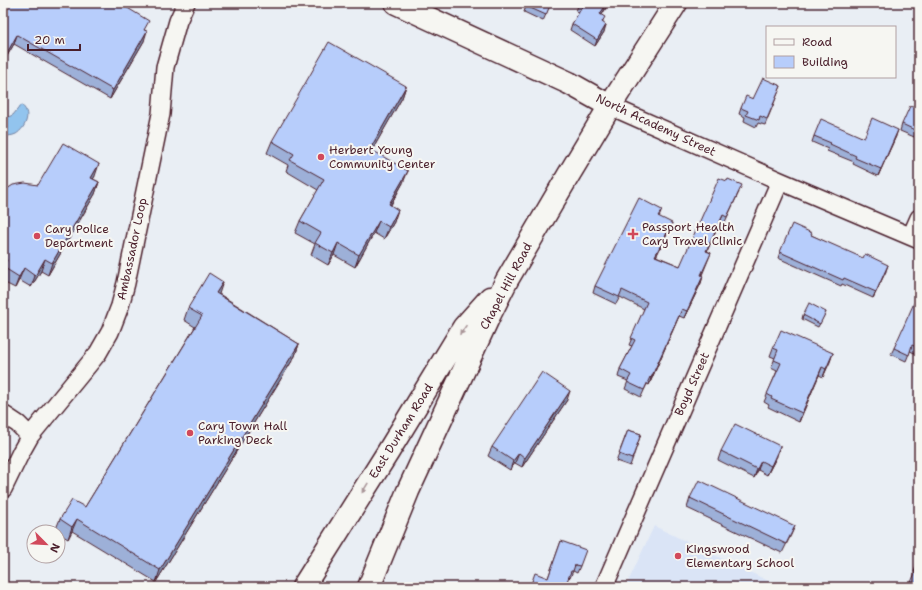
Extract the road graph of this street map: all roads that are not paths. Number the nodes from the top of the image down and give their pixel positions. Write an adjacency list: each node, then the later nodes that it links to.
1 (186, 3): 10 (street, Ambassador Loop)
2 (676, 3): 4 (main road, Chapel Hill Road)
3 (409, 6): 4 (main road, North Academy Street)
4 (610, 106): 5 (street, North Academy Street); 8 (main road, Chapel Hill Road)
5 (780, 181): 7 (street, North Academy Street); 14 (street, Boyd Street)
6 (919, 218): 7 (street)
7 (915, 238)
8 (507, 280): 12 (main road, East Durham Road, one-way to 12); 13 (main road, Chapel Hill Road)
9 (3, 414): 10 (street)
10 (30, 436): 11 (street, Ambassador Loop)
11 (3, 490)
12 (302, 587)
13 (369, 587)
14 (604, 587)

